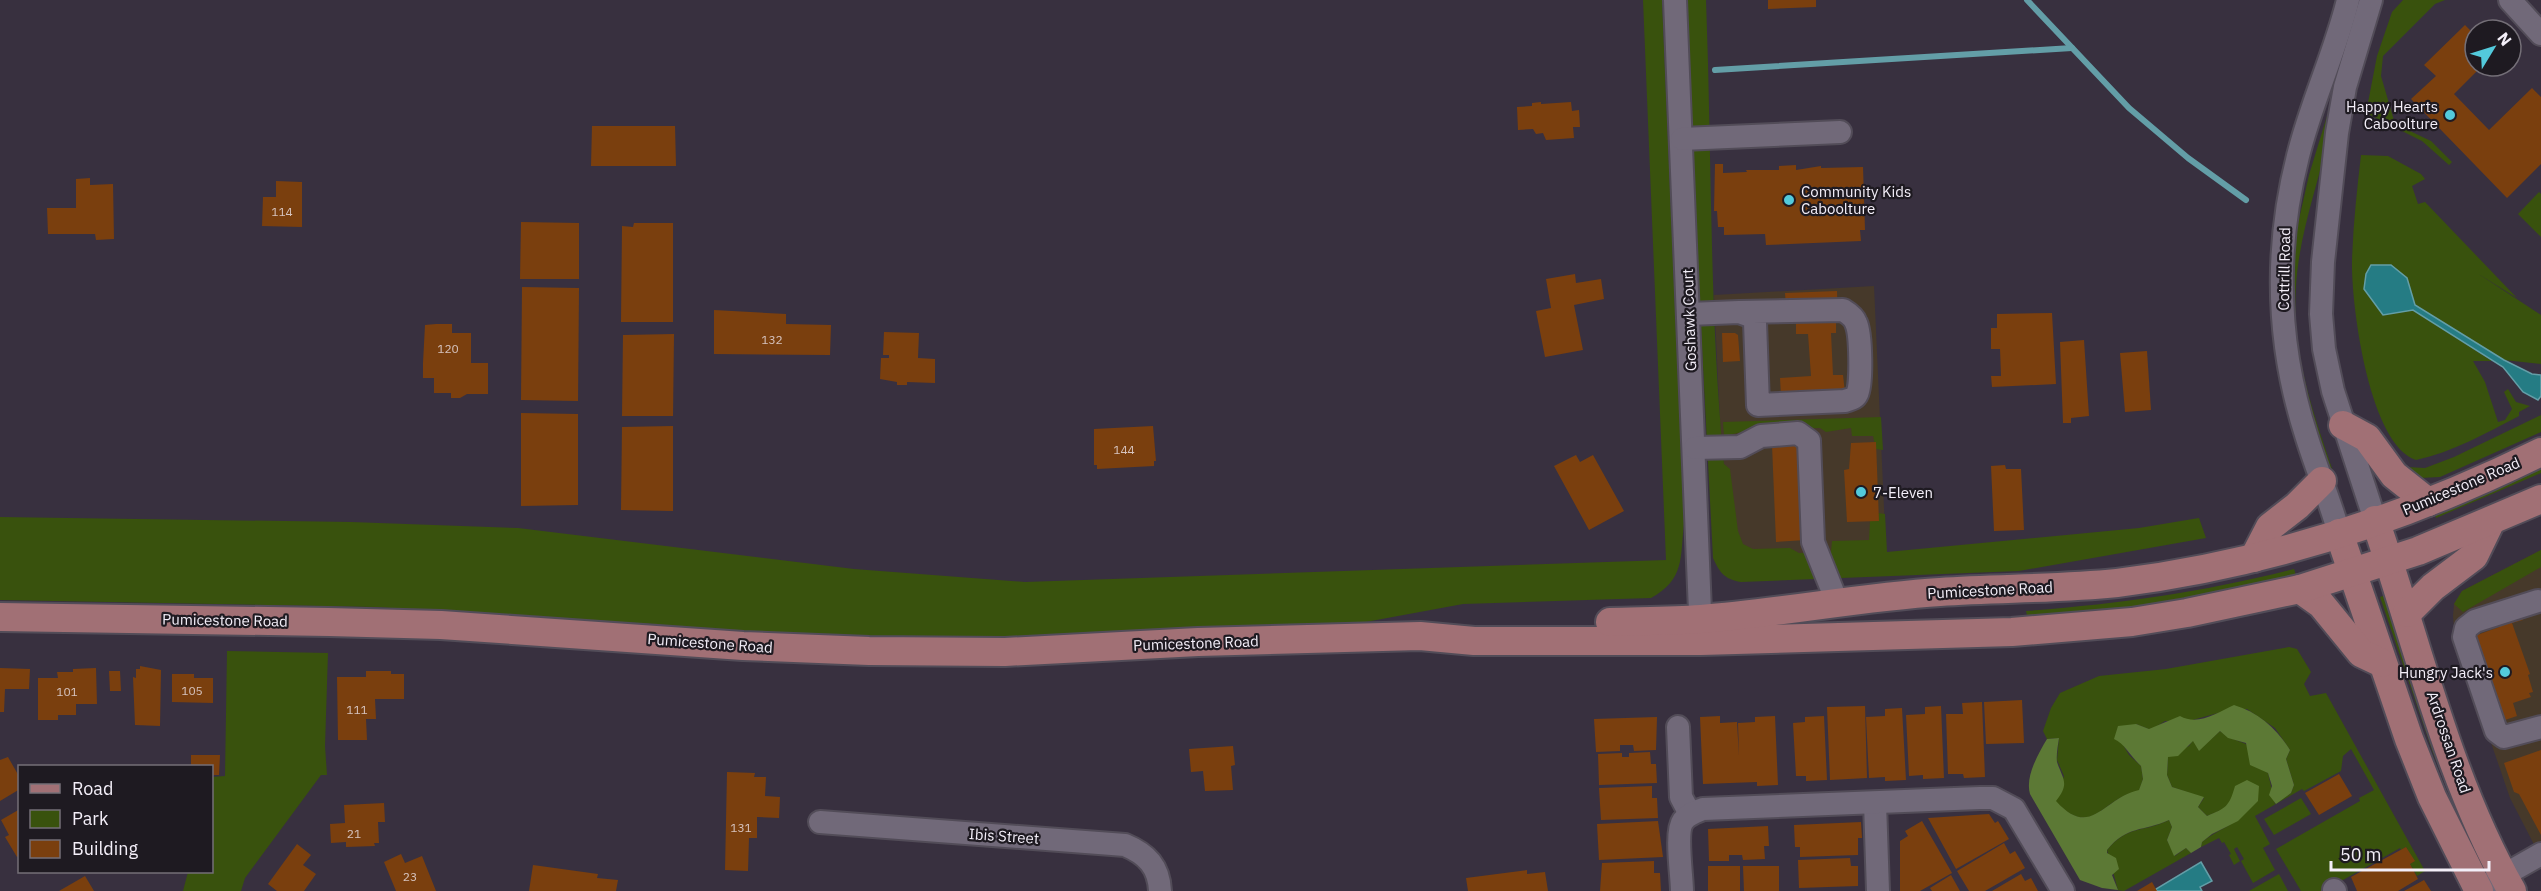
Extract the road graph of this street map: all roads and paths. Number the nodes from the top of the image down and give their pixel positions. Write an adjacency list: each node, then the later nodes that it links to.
1 (1675, 0): 7 (street, Goshawk Court)
2 (2348, 0): 13 (street, Cottrill Road)
3 (2371, 0): 10 (street)
4 (2510, 0): 5 (street)
5 (2541, 34)
6 (1840, 132): 7 (street)
7 (1682, 139): 9 (street, Goshawk Court)
8 (1739, 312): 8 (street); 9 (street)
9 (1689, 314): 11 (street, Goshawk Court)
10 (2343, 425): 15 (main road); 16 (street)
11 (1695, 448): 24 (street); 27 (street, Goshawk Court)
12 (2541, 452): 15 (main road, Pumicestone Road)
13 (2322, 481): 18 (street, Cottrill Road); 19 (main road)
14 (2541, 499): 17 (main road, Pumicestone Road)
15 (2428, 502): 16 (main road, Pumicestone Road)
16 (2375, 520): 18 (main road, Pumicestone Road); 20 (main road, Ardrossan Road)
17 (2490, 521): 20 (main road, Pumicestone Road); 25 (main road)
18 (2339, 533): 19 (main road, Pumicestone Road); 21 (main road, Cottrill Road)
19 (2253, 558): 24 (main road, Pumicestone Road)
20 (2390, 561): 21 (main road, Pumicestone Road); 25 (main road, Ardrossan Road)
21 (2352, 573): 22 (main road, Pumicestone Road); 28 (main road)
22 (2300, 588): 27 (main road, Pumicestone Road); 28 (main road)
23 (2538, 601): 30 (street)
24 (1837, 602): 27 (main road, Pumicestone Road)
25 (2407, 613): 35 (main road, Ardrossan Road)
26 (0, 618): 27 (main road, Pumicestone Road)
27 (1701, 630)
28 (2382, 663): 40 (main road)
29 (1678, 727): 32 (street)
30 (2541, 727)
31 (1875, 803): 32 (street); 38 (street); 39 (street)
32 (1690, 814): 37 (street)
33 (820, 822): 36 (street, Ibis Street)
34 (2541, 854): 35 (street)
35 (2508, 883): 40 (street)
36 (1160, 891)
37 (1682, 891)
38 (1878, 891)
39 (2063, 891)
40 (2479, 891)

